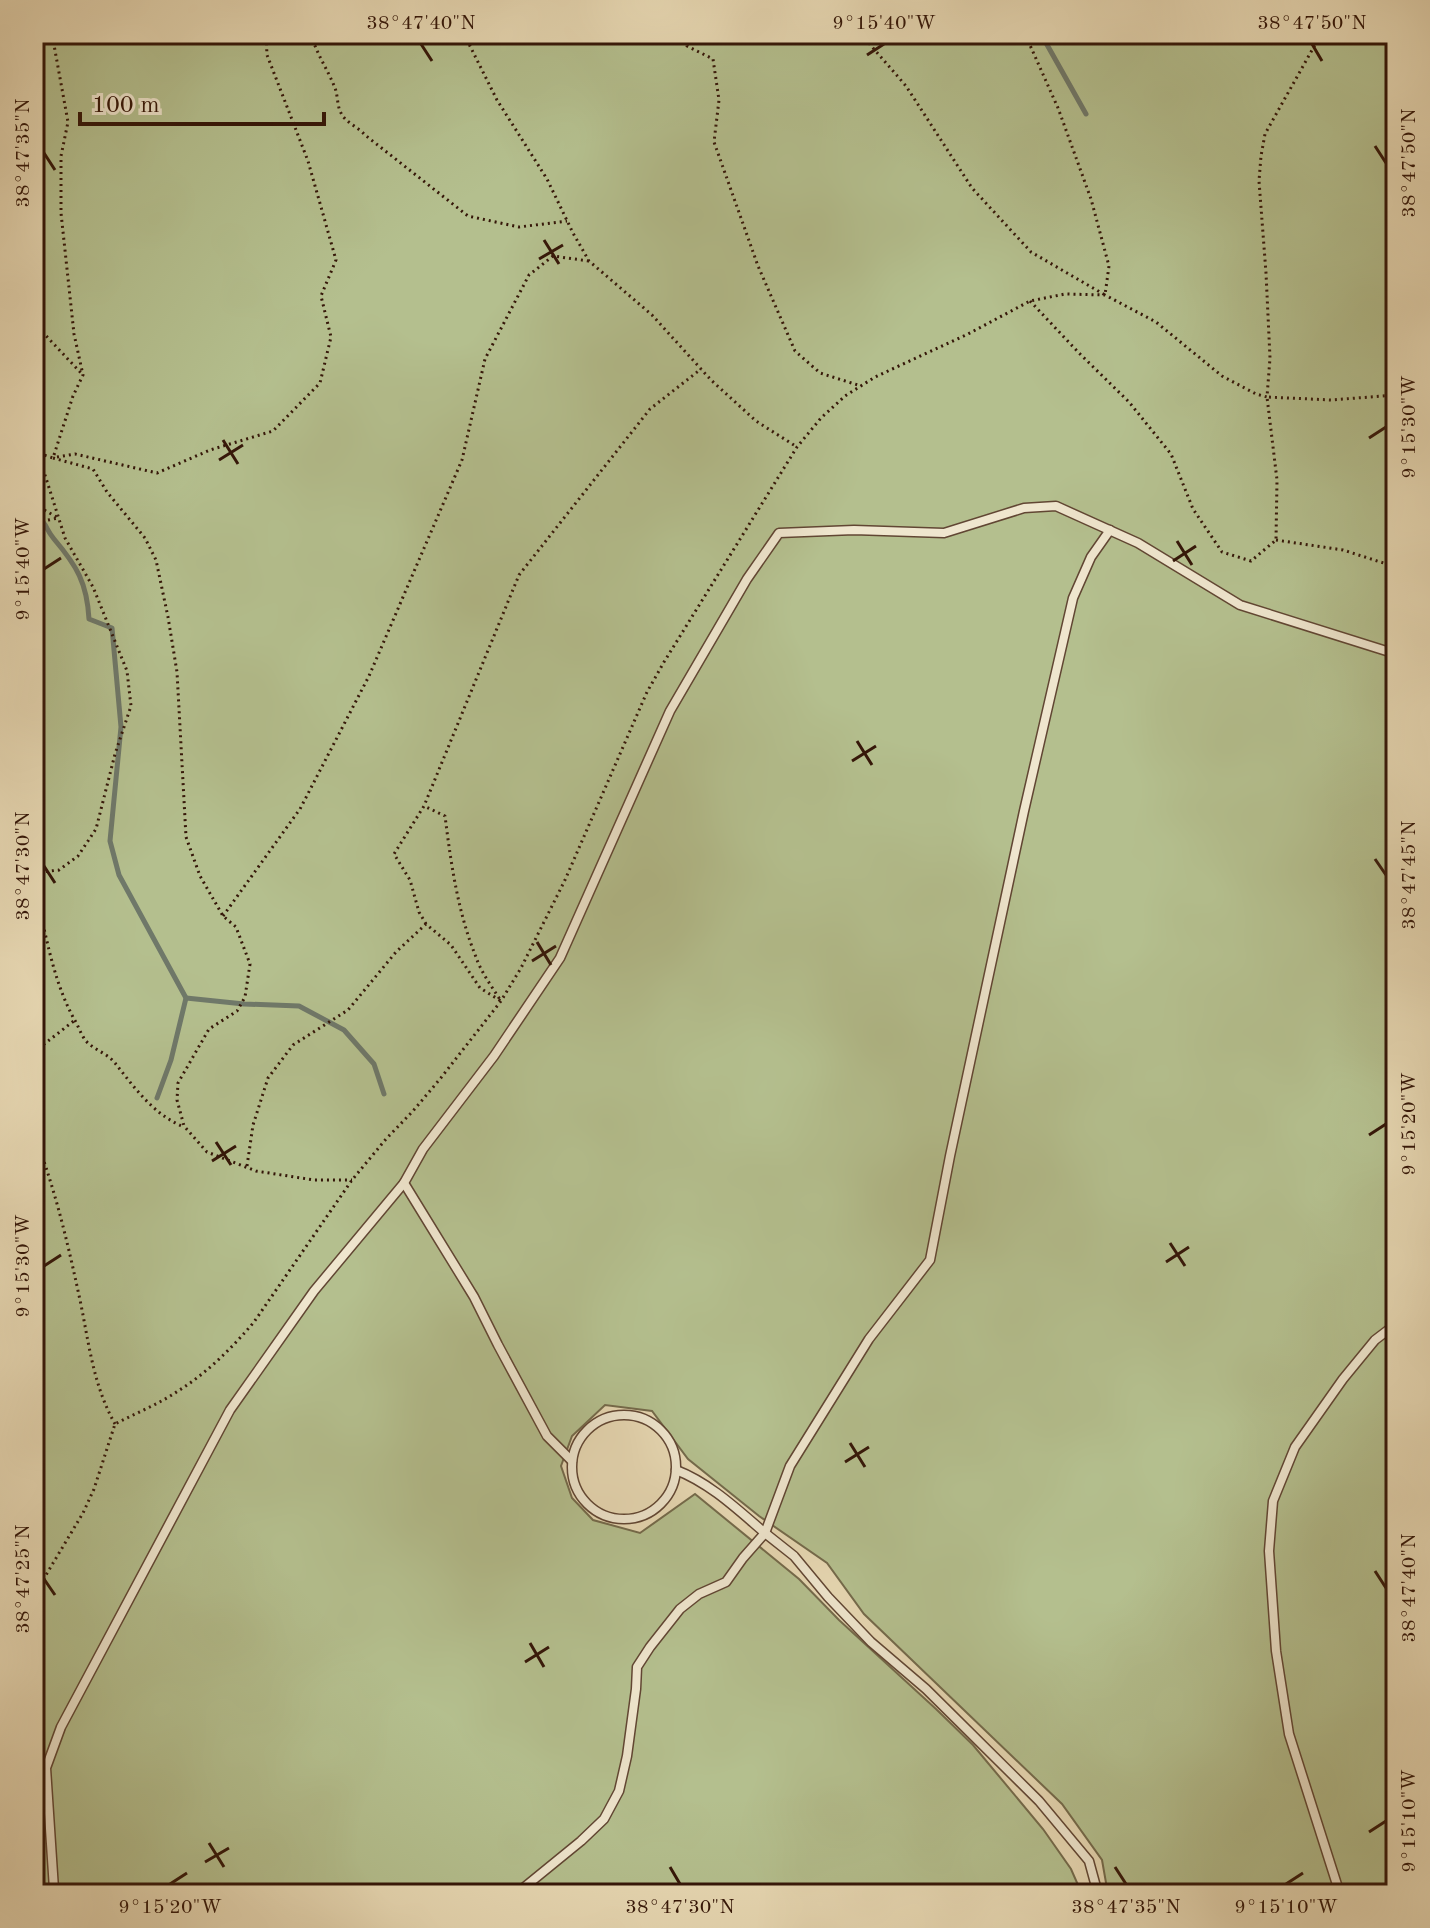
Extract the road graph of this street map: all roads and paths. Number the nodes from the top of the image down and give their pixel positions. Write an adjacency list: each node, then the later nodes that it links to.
1 (52, 34): 15 (path)
2 (266, 34): 21 (path)
3 (311, 34): 9 (path)
4 (464, 34): 9 (path)
5 (683, 34): 16 (path)
6 (861, 34): 11 (path)
7 (1025, 34): 11 (path)
8 (1321, 34): 18 (path)
9 (567, 221): 10 (path)
10 (589, 261): 14 (path); 32 (path)
11 (1105, 295): 12 (path); 18 (path)
12 (1030, 301): 16 (path); 26 (path)
13 (34, 323): 15 (path)
14 (701, 369): 19 (path); 29 (path)
15 (83, 375): 21 (path)
16 (861, 386): 19 (path)
17 (1396, 395): 18 (path)
18 (1267, 397): 26 (path)
19 (797, 447): 34 (path)
20 (36, 452): 21 (path); 23 (path)
21 (53, 458): 32 (path)
22 (34, 504): 23 (path)
23 (58, 518): 24 (path); 30 (path)
24 (34, 523)
25 (1110, 530): 28 (lane); 41 (lane); 46 (lane)
26 (1276, 540): 27 (path)
27 (1396, 567)
28 (1396, 654)
29 (424, 806): 33 (path); 34 (path)
30 (34, 873)
31 (34, 889): 35 (path)
32 (223, 916): 37 (path)
33 (426, 924): 34 (path); 39 (path)
34 (501, 1001): 40 (path)
35 (75, 1020): 36 (path); 37 (path)
36 (34, 1052)
37 (184, 1126): 39 (path)
38 (34, 1134): 43 (path)
39 (247, 1168): 40 (path)
40 (352, 1180): 43 (path)
41 (404, 1183): 44 (lane); 48 (lane)
42 (1396, 1324): 51 (lane)
43 (115, 1424): 47 (path)
44 (572, 1461): 45 (lane); 45 (lane)
45 (676, 1470): 46 (lane)
46 (765, 1533): 49 (lane); 50 (lane)
47 (34, 1595)
48 (52, 1894)
49 (516, 1894)
50 (1098, 1894)
51 (1340, 1894)

